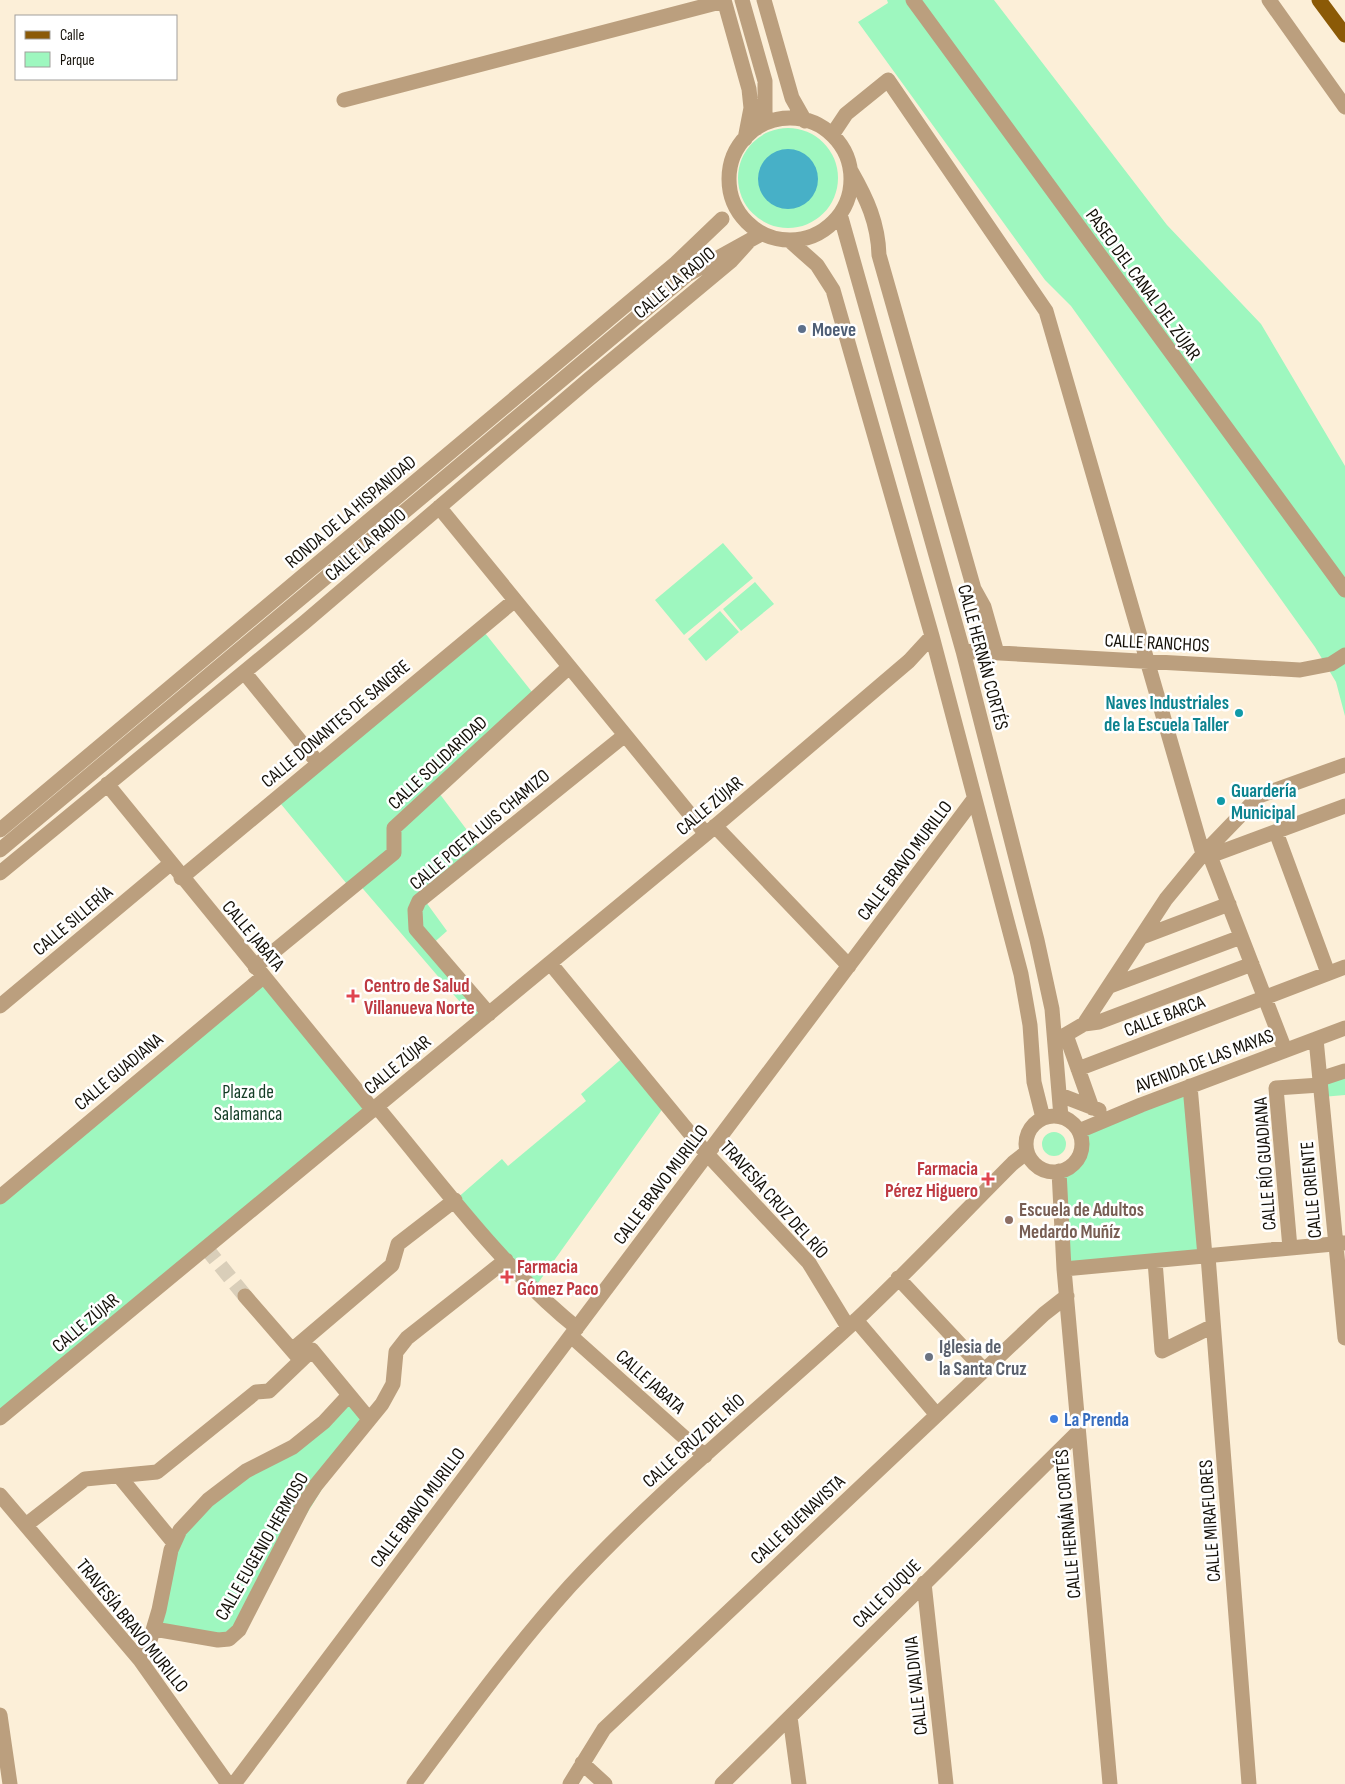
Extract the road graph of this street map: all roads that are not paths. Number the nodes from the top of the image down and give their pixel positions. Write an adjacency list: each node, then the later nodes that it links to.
1 (742, 0): 12 (street)
2 (764, 0): 11 (street)
3 (912, 0): 23 (street, PASEO DEL CANAL DEL ZÚJAR)
4 (1269, 0): 10 (street)
5 (1319, 0): 8 (main road)
6 (724, 1): 7 (street); 14 (street)
7 (696, 4): 9 (street)
8 (1345, 35)
9 (344, 100)
10 (1345, 106)
11 (805, 120): 12 (street); 13 (street)
12 (757, 128): 14 (street)
13 (832, 135): 15 (street); 30 (street)
14 (744, 139): 16 (street)
15 (851, 171): 17 (street); 27 (street, CALLE HERNÁN CORTÉS)
16 (731, 196): 18 (street, RONDA DE LA HISPANIDAD); 19 (street)
17 (840, 214): 20 (street); 26 (street, CALLE HERNÁN CORTÉS)
18 (722, 219): 21 (street, RONDA DE LA HISPANIDAD); 40 (street, RONDA DE LA HISPANIDAD)
19 (756, 237): 20 (street); 21 (street, RONDA DE LA HISPANIDAD); 22 (street, CALLE LA RADIO)
20 (790, 240): 25 (street)
21 (687, 275): 43 (street, RONDA DE LA HISPANIDAD)
22 (438, 507): 24 (street); 33 (street, CALLE LA RADIO)
23 (1345, 590)
24 (514, 600): 32 (street); 35 (street, CALLE DONANTES DE SANGRE)
25 (932, 636): 29 (street, CALLE ZÚJAR); 31 (street)
26 (963, 650): 27 (street, CALLE RANCHOS); 63 (street, CALLE HERNÁN CORTÉS)
27 (997, 653): 30 (street, CALLE RANCHOS)
28 (1345, 654): 30 (street, CALLE RANCHOS)
29 (909, 661): 31 (street); 41 (street, CALLE ZÚJAR)
30 (1148, 661): 44 (street)
31 (938, 662): 38 (street)
32 (569, 667): 34 (street); 55 (street, CALLE SOLIDARIDAD)
33 (244, 672): 35 (street); 37 (street, CALLE LA RADIO)
34 (625, 735): 41 (street); 60 (street, CALLE POETA LUIS CHAMIZO)
35 (318, 763): 47 (street, CALLE DONANTES DE SANGRE)
36 (1345, 765): 44 (street, CALLE BARCA)
37 (107, 784): 45 (street, CALLE JABATA); 46 (street, CALLE LA RADIO)
38 (974, 799): 53 (street, CALLE BRAVO MURILLO); 75 (street)
39 (1345, 806): 42 (street)
40 (0, 830)
41 (711, 830): 51 (street, CALLE ZÚJAR); 53 (street)
42 (1276, 832): 44 (street); 56 (street)
43 (0, 850)
44 (1206, 855): 48 (street); 49 (street, CALLE BARCA)
45 (170, 864): 47 (street, CALLE JABATA); 59 (street, CALLE SILLERÍA)
46 (0, 873)
47 (181, 878): 55 (street, CALLE JABATA)
48 (1229, 904): 49 (street); 50 (street)
49 (1142, 937): 57 (street, CALLE BARCA)
50 (1241, 937): 52 (street); 57 (street)
51 (550, 963): 60 (street, CALLE ZÚJAR); 78 (street, TRAVESÍA CRUZ DEL RÍO)
52 (1252, 964): 58 (street); 61 (street, CALLE BARCA)
53 (848, 966): 78 (street, CALLE BRAVO MURILLO)
54 (1345, 967): 56 (street, CALLE BARCA)
55 (259, 972): 71 (street, CALLE JABATA); 80 (street, CALLE GUADIANA)
56 (1328, 974): 58 (street, CALLE BARCA)
57 (1110, 986): 61 (street, CALLE BARCA)
58 (1265, 998): 65 (street); 66 (street, CALLE BARCA)
59 (0, 1006)
60 (489, 1014): 71 (street, CALLE ZÚJAR)
61 (1084, 1024): 63 (street, CALLE BARCA)
62 (1345, 1028): 64 (street, AVENIDA DE LAS MAYAS)
63 (1061, 1038): 66 (street); 70 (street, CALLE HERNÁN CORTÉS)
64 (1316, 1039): 65 (street, AVENIDA DE LAS MAYAS); 68 (street, CALLE ORIENTE)
65 (1285, 1050): 69 (street, AVENIDA DE LAS MAYAS)
66 (1078, 1069): 72 (street)
67 (1345, 1071): 68 (street)
68 (1320, 1082): 82 (street, CALLE ORIENTE); 83 (street, CALLE RÍO GUADIANA)
69 (1190, 1086): 73 (street, AVENIDA DE LAS MAYAS); 84 (street, CALLE MIRAFLORES)
70 (1060, 1095): 72 (street); 74 (street, CALLE HERNÁN CORTÉS)
71 (375, 1108): 81 (street, CALLE JABATA); 99 (street, CALLE ZÚJAR)
72 (1092, 1108): 73 (street)
73 (1123, 1112): 76 (street, AVENIDA DE LAS MAYAS)
74 (1061, 1117): 75 (street); 76 (street)
75 (1043, 1118): 77 (street)
76 (1078, 1131): 79 (street)
77 (1027, 1152): 79 (street); 88 (street, CALLE CRUZ DEL RÍO)
78 (707, 1154): 91 (street, TRAVESÍA CRUZ DEL RÍO); 93 (street, CALLE BRAVO MURILLO)
79 (1059, 1171): 87 (street, CALLE HERNÁN CORTÉS)
80 (0, 1197)
81 (455, 1200): 85 (street, CALLE JABATA); 95 (street)
82 (1340, 1244): 83 (street); 94 (street, CALLE ORIENTE)
83 (1290, 1248): 84 (street)
84 (1206, 1256): 86 (street); 92 (street, CALLE MIRAFLORES)
85 (506, 1260): 93 (street, CALLE JABATA); 100 (street, CALLE EUGENIO HERMOSO)
86 (1154, 1260): 87 (street); 92 (street)
87 (1064, 1269): 90 (street, CALLE HERNÁN CORTÉS)
88 (898, 1278): 91 (street, CALLE CRUZ DEL RÍO); 96 (street)
89 (245, 1296): 95 (street)
90 (1067, 1296): 96 (street, CALLE BUENAVISTA); 101 (street, CALLE HERNÁN CORTÉS)
91 (852, 1324): 98 (street, TRAVESÍA CRUZ DEL RÍO); 102 (street, CALLE CRUZ DEL RÍO)
92 (1213, 1326): 123 (street, CALLE MIRAFLORES)
93 (574, 1332): 102 (street, CALLE JABATA); 115 (street, CALLE BRAVO MURILLO)
94 (1345, 1338)
95 (301, 1354): 97 (street); 103 (street)
96 (984, 1370): 98 (street, CALLE BUENAVISTA)
97 (349, 1394): 100 (street); 106 (street, CALLE EUGENIO HERMOSO)
98 (937, 1415): 112 (street, CALLE BUENAVISTA)
99 (0, 1418)
100 (369, 1419): 108 (street, CALLE EUGENIO HERMOSO)
101 (1078, 1432): 107 (street, CALLE DUQUE); 122 (street, CALLE HERNÁN CORTÉS)
102 (705, 1456): 116 (street, CALLE CRUZ DEL RÍO)
103 (119, 1476): 105 (street); 106 (street)
104 (0, 1495): 105 (street, TRAVESÍA BRAVO MURILLO)
105 (26, 1525): 109 (street, TRAVESÍA BRAVO MURILLO)
106 (174, 1543): 108 (street, CALLE EUGENIO HERMOSO)
107 (924, 1583): 111 (street, CALLE DUQUE); 121 (street, CALLE VALDIVIA)
108 (154, 1629): 109 (street, CALLE EUGENIO HERMOSO)
109 (140, 1660): 114 (street, TRAVESÍA BRAVO MURILLO)
110 (0, 1715): 113 (street)
111 (790, 1717): 119 (street, CALLE DUQUE); 120 (street)
112 (582, 1763): 117 (street, CALLE BUENAVISTA); 118 (street)
113 (10, 1784)
114 (228, 1784)
115 (234, 1784)
116 (414, 1784)
117 (570, 1784)
118 (605, 1784)
119 (722, 1784)
120 (799, 1784)
121 (946, 1784)
122 (1110, 1784)
123 (1249, 1784)

